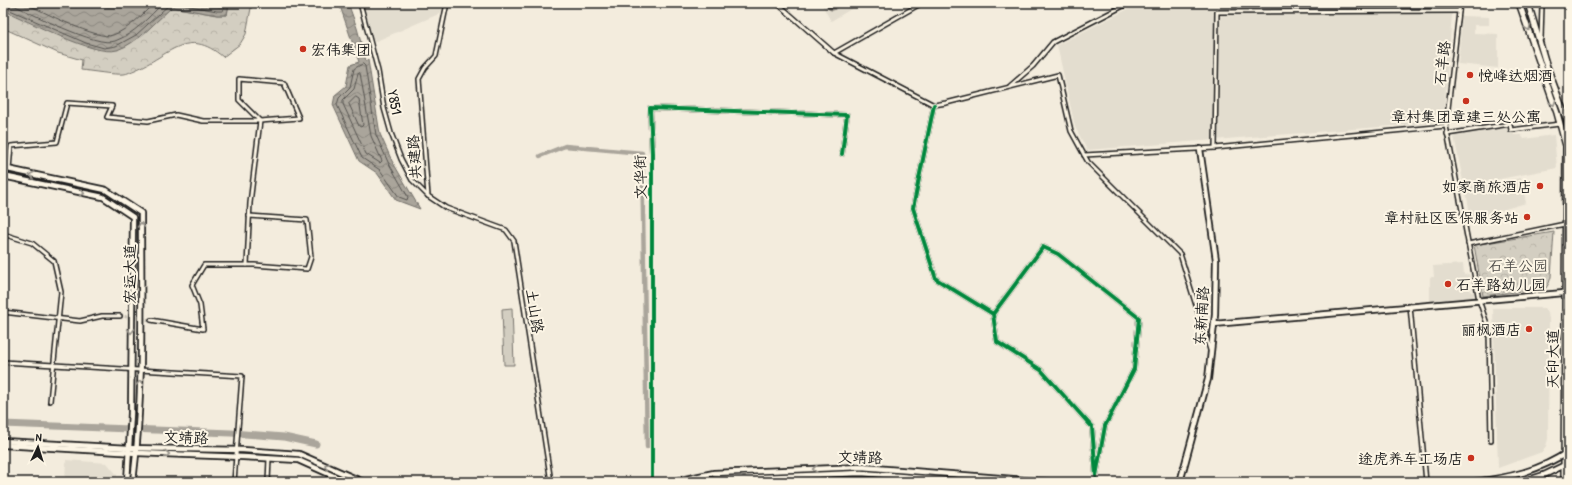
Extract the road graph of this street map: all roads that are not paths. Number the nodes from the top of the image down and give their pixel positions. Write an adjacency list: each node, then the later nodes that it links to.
1 (360, 3): 30 (street, Y851)
2 (447, 3): 30 (street, 共建路)
3 (777, 3): 12 (street)
4 (922, 3): 12 (street)
5 (1129, 3): 14 (street)
6 (1460, 3): 10 (street, 石羊路)
7 (1519, 3): 13 (main road, 天印大道, one-way to 13)
8 (1528, 3): 11 (main road)
9 (1543, 3): 11 (street)
10 (1459, 11): 18 (street, 石羊路); 23 (street)
11 (1542, 51): 13 (main road); 19 (main road)
12 (834, 52): 15 (street)
13 (1536, 53): 17 (main road, 天印大道, one-way to 17)
14 (1008, 88): 15 (street); 26 (street)
15 (934, 105): 40 (street)
16 (260, 121): 16 (street); 28 (street); 31 (street)
17 (1560, 124): 20 (street); 21 (main road, 天印大道)
18 (1446, 126): 20 (street, 石羊路); 23 (street)
19 (1569, 126)
20 (1447, 134): 34 (street, 石羊路)
21 (1567, 138): 22 (main road, 天印大道)
22 (1567, 145): 32 (main road, 天印大道)
23 (1215, 148): 24 (street)
24 (1200, 149): 26 (street); 44 (main road, 东新南路)
25 (842, 154): 71 (street, 文华街)
26 (1084, 155): 45 (street)
27 (3, 168): 28 (main road, 宏运大道)
28 (8, 170): 49 (main road, 宏运大道, one-way to 28)
29 (3, 176): 48 (main road, 宏运大道, one-way to 48)
30 (428, 196): 70 (street, 土山路)
31 (249, 216): 35 (street); 35 (street)
32 (1564, 224): 34 (street); 36 (main road, 天印大道)
33 (3, 234): 42 (street)
34 (1468, 244): 37 (street, 石羊路)
35 (247, 265): 43 (street)
36 (1564, 294): 37 (main road); 59 (main road, 天印大道)
37 (1479, 300): 38 (main road); 52 (street, 石羊路)
38 (1410, 306): 44 (main road); 77 (street)
39 (3, 312): 42 (street)
40 (993, 314): 40 (street)
41 (120, 316): 42 (street)
42 (58, 319): 47 (street)
43 (151, 320)
44 (1214, 324): 45 (main road, 东新南路)
45 (1211, 352): 76 (main road, 东新南路)
46 (3, 362): 47 (street)
47 (54, 365): 48 (street); 50 (street)
48 (130, 370): 49 (street); 56 (main road, 宏运大道)
49 (140, 371): 54 (main road, 宏运大道, one-way to 49); 55 (street)
50 (50, 401)
51 (3, 440): 56 (main road, 文靖路)
52 (1490, 441)
53 (3, 444): 56 (main road, 文靖路)
54 (138, 447): 55 (main road, 文靖路); 56 (main road, 文靖路); 58 (main road, 宏运大道)
55 (235, 449): 60 (street); 69 (main road, 文靖路, one-way to 55)
56 (128, 450): 58 (main road, 文靖路); 64 (main road, 宏运大道)
57 (1569, 451): 59 (main road)
58 (136, 453): 60 (main road, 文靖路, one-way to 60); 65 (main road, 宏运大道)
59 (1563, 455): 63 (main road, 天印大道); 78 (main road)
60 (235, 456): 61 (main road, 文靖路); 66 (street)
61 (269, 458): 67 (street); 68 (main road, 文靖路)
62 (1569, 463): 63 (main road)
63 (1564, 467): 79 (main road); 80 (main road, 天印大道)
64 (127, 482)
65 (133, 482)
66 (234, 482)
67 (268, 482)
68 (347, 482)
69 (363, 482)
70 (551, 482)
71 (652, 482)
72 (671, 482): 75 (main road, 文靖路, one-way to 72)
73 (700, 482): 74 (main road, 文靖路)
74 (974, 482)
75 (1050, 482)
76 (1180, 482)
77 (1426, 482)
78 (1474, 482)
79 (1522, 482)
80 (1564, 482)

